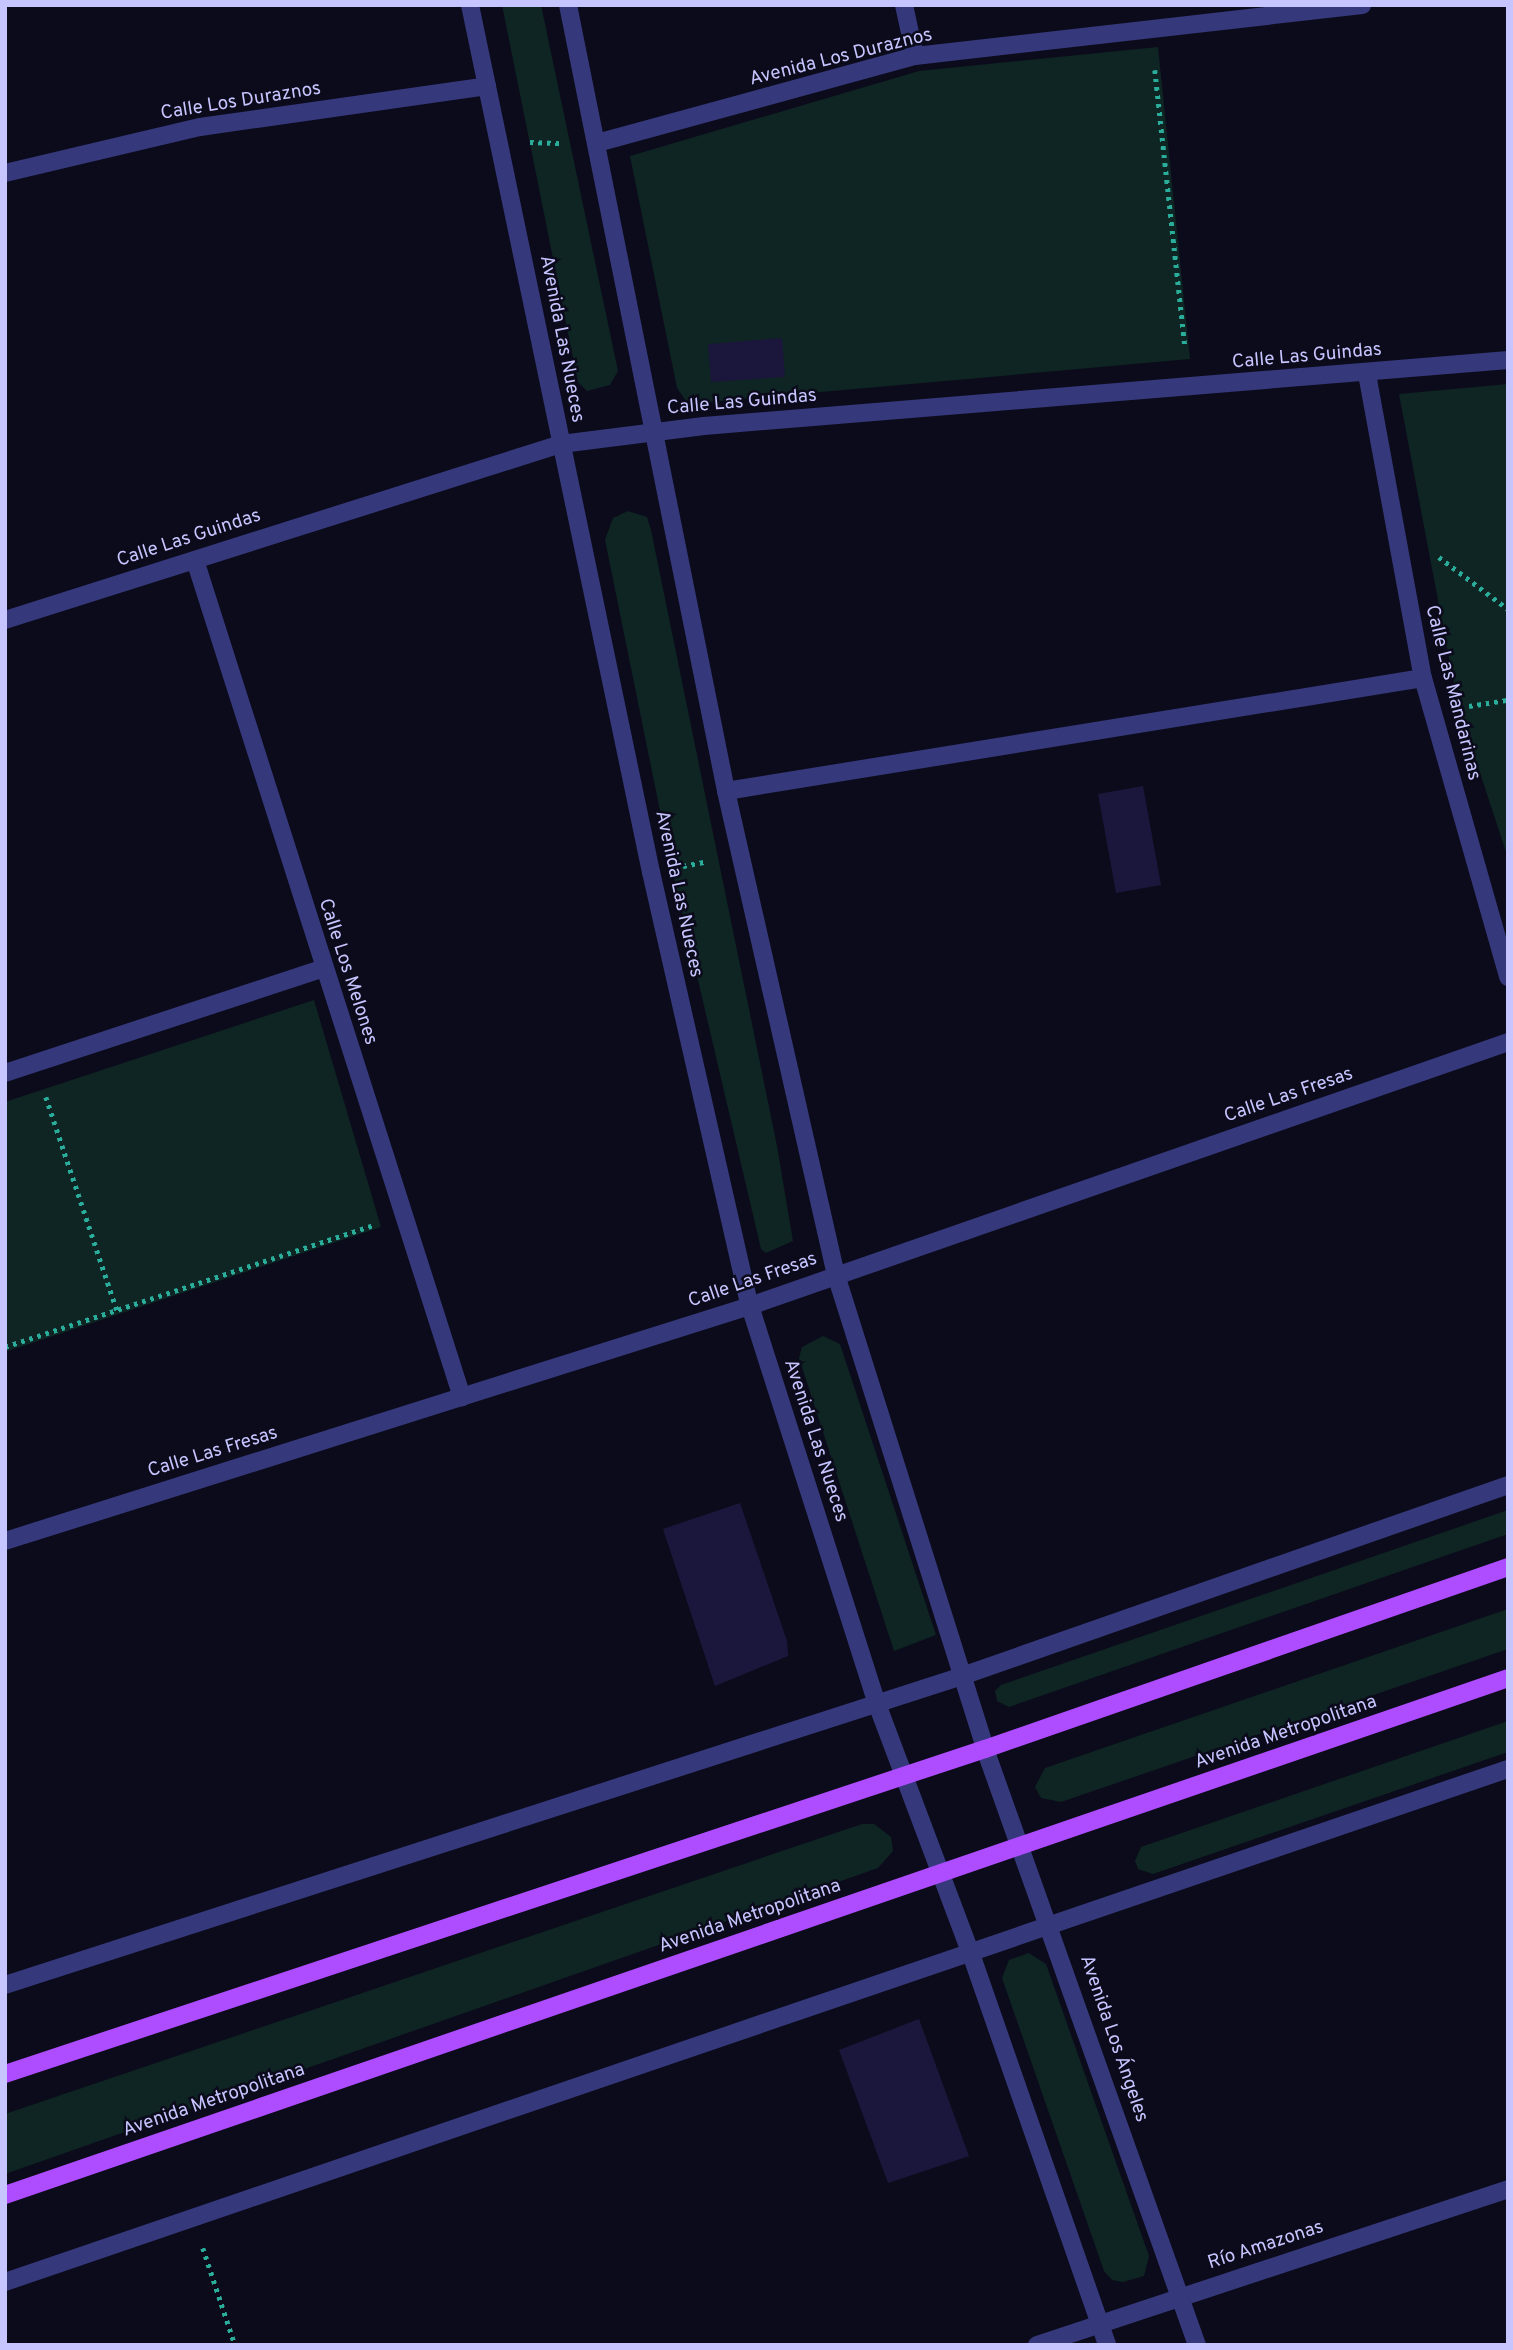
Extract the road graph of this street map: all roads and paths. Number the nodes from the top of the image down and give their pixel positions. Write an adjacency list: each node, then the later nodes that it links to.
1 (470, 5): 8 (street, Avenida Las Nueces)
2 (568, 5): 10 (street)
3 (904, 5): 6 (street)
4 (1362, 5): 5 (street, Avenida Los Duraznos)
5 (1218, 12): 6 (street, Avenida Los Duraznos)
6 (915, 57): 10 (street, Avenida Los Duraznos)
7 (1155, 70): 12 (path)
8 (487, 86): 9 (street, Avenida Las Nueces); 11 (street, Calle Los Duraznos)
9 (501, 142): 10 (path); 16 (street, Avenida Las Nueces)
10 (597, 143): 15 (street)
11 (5, 173)
12 (1185, 345)
13 (1508, 360): 14 (street, Calle Las Guindas)
14 (1367, 374): 15 (street, Calle Las Guindas); 21 (street, Calle Las Mandarinas)
15 (656, 431): 16 (street, Calle Las Guindas); 24 (street)
16 (561, 444): 18 (street, Calle Las Guindas); 26 (street, Avenida Las Nueces)
17 (1439, 557): 19 (path)
18 (195, 559): 20 (street, Calle Las Guindas); 27 (street, Calle Los Melones)
19 (1508, 609)
20 (5, 620)
21 (1423, 678): 24 (street); 28 (street, Calle Las Mandarinas)
22 (1508, 700): 23 (path)
23 (1469, 706)
24 (726, 792): 25 (street)
25 (740, 855): 26 (path); 33 (street)
26 (651, 872): 34 (street, Avenida Las Nueces)
27 (324, 968): 30 (street); 37 (street, Calle Los Melones)
28 (1508, 977)
29 (1508, 1042): 33 (street, Calle Las Fresas)
30 (5, 1073)
31 (46, 1097): 35 (path)
32 (374, 1225): 35 (path)
33 (836, 1275): 34 (street, Calle Las Fresas); 41 (street)
34 (750, 1306): 37 (street, Calle Las Fresas); 43 (street, Avenida Las Nueces)
35 (117, 1310): 36 (path)
36 (5, 1347)
37 (462, 1397): 39 (street, Calle Las Fresas)
38 (1508, 1485): 41 (street)
39 (5, 1541)
40 (1508, 1567): 44 (main road)
41 (962, 1676): 43 (street); 44 (street)
42 (1508, 1678): 47 (main road, Avenida Metropolitana)
43 (877, 1704): 46 (street, Avenida Las Nueces); 51 (street)
44 (985, 1749): 46 (main road); 47 (street, Avenida Los Ángeles)
45 (1508, 1769): 49 (street)
46 (905, 1776): 48 (street); 52 (main road)
47 (1020, 1847): 48 (main road, Avenida Metropolitana); 49 (street, Avenida Los Ángeles)
48 (939, 1875): 50 (street); 54 (main road, Avenida Metropolitana)
49 (1050, 1923): 50 (street); 57 (street, Avenida Los Ángeles)
50 (970, 1951): 55 (street); 58 (street)
51 (5, 1985)
52 (5, 2074)
53 (1508, 2189): 57 (street, Río Amazonas)
54 (5, 2195)
55 (192, 2217): 56 (street); 59 (path)
56 (5, 2281)
57 (1181, 2296): 58 (street, Río Amazonas); 62 (street, Avenida Los Ángeles)
58 (1101, 2324): 60 (street, Río Amazonas); 61 (street)
59 (235, 2345)
60 (1037, 2345)
61 (1107, 2345)
62 (1197, 2345)

